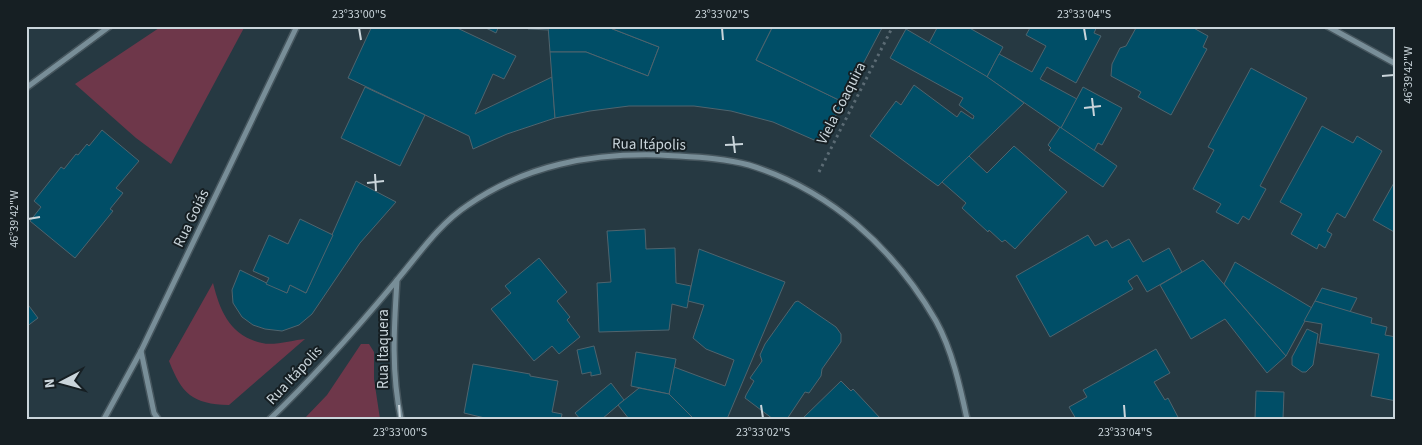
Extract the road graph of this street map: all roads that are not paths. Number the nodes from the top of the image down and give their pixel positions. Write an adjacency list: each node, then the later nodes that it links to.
1 (110, 26): 5 (street)
2 (297, 26): 7 (street, Rua Goiás)
3 (1327, 26): 4 (street)
4 (1396, 64)
5 (26, 88)
6 (398, 279): 10 (street, Rua Itápolis); 11 (street, Rua Itaquera); 12 (street, Rua Itápolis)
7 (141, 351): 8 (street, Rua Goiás); 9 (street)
8 (104, 419)
9 (158, 419)
10 (270, 419)
11 (401, 419)
12 (968, 419)

